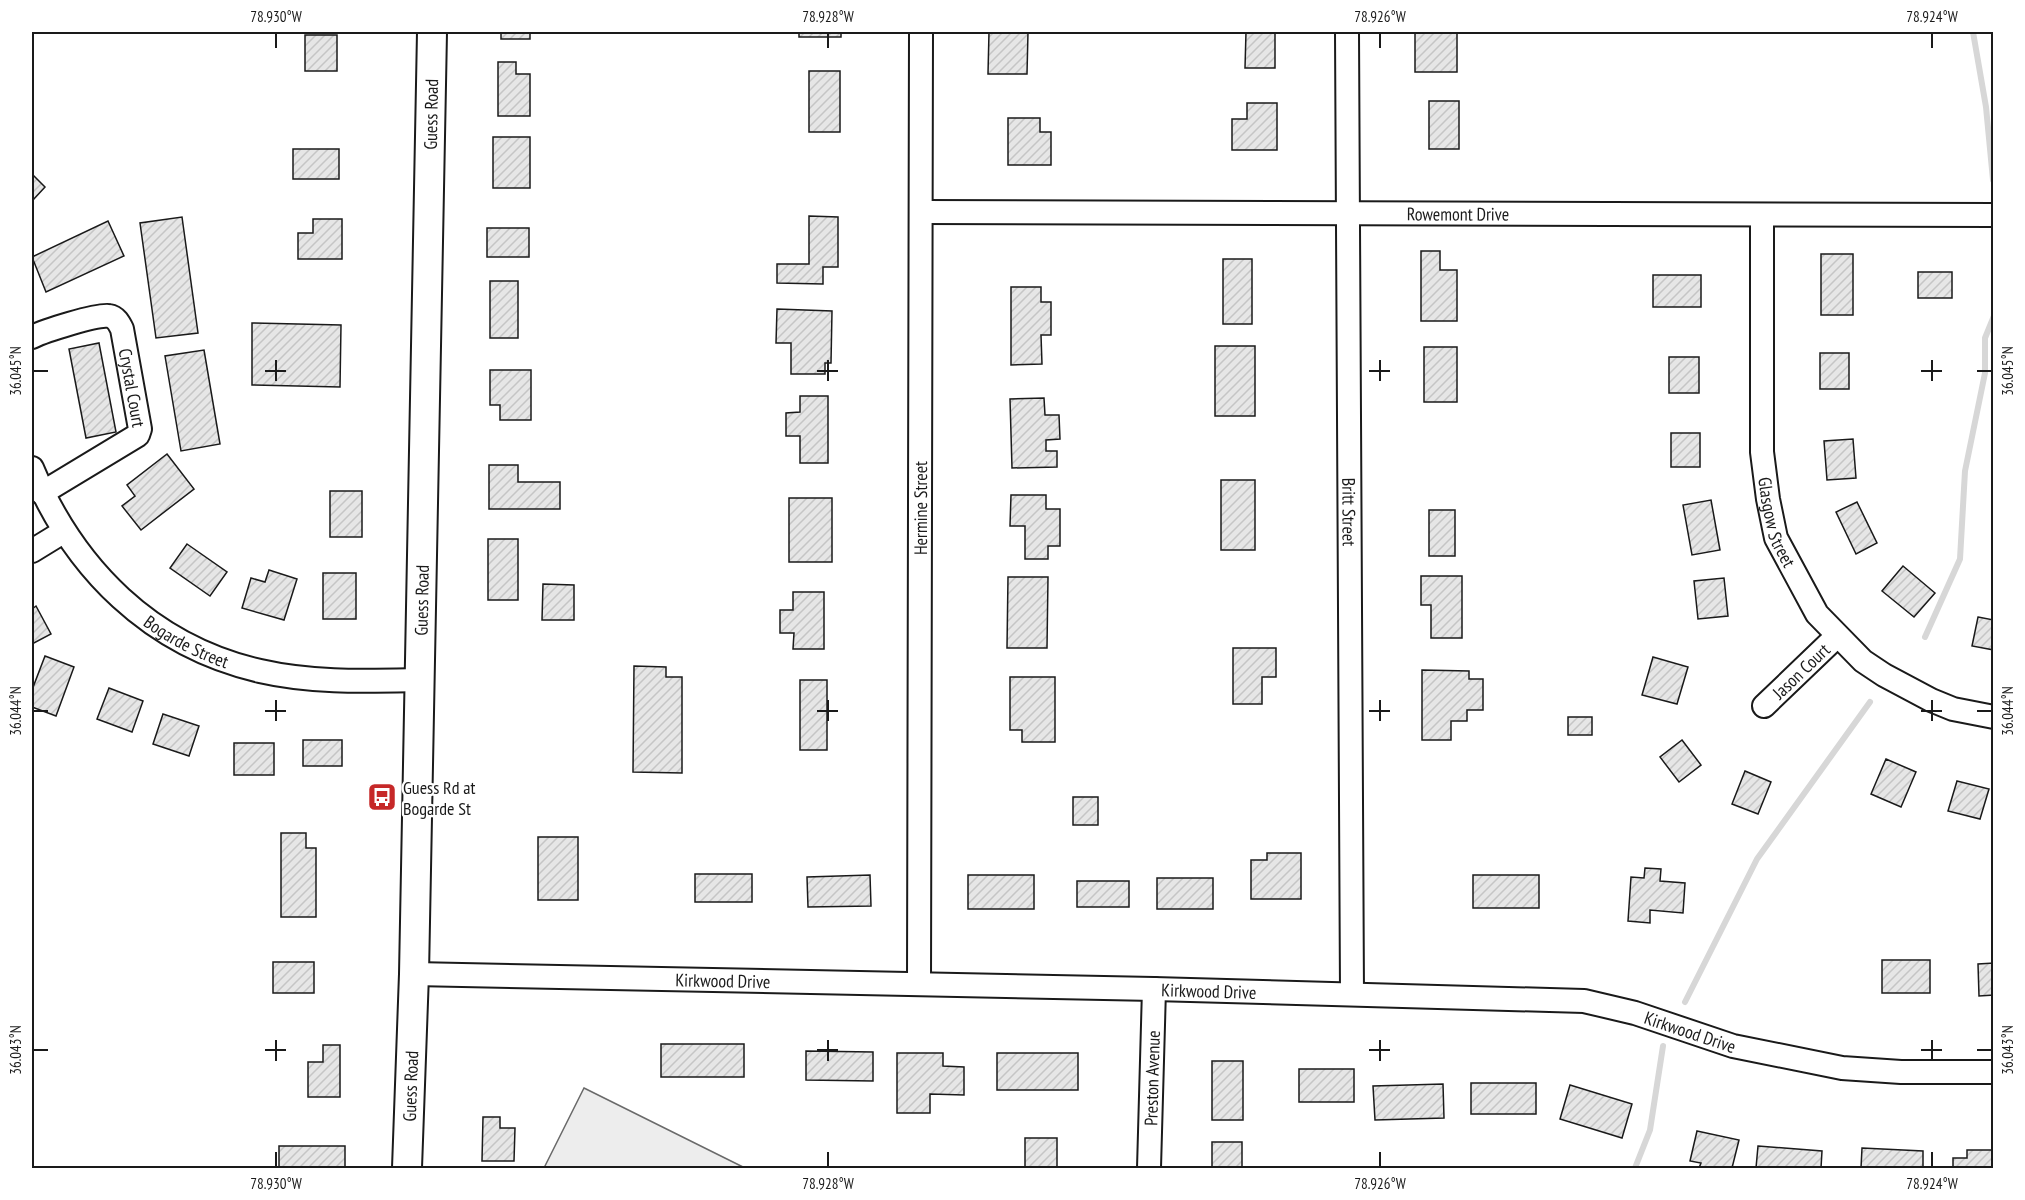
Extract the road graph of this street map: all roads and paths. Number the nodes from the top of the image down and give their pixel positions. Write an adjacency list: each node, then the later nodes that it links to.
1 (432, 32): 14 (main road, Guess Road)
2 (921, 32): 4 (street, Hermine Street)
3 (1347, 32): 5 (street, Britt Street)
4 (921, 212): 5 (street, Rowemont Drive); 18 (street, Hermine Street)
5 (1348, 212): 6 (street, Rowemont Drive); 20 (street, Britt Street)
6 (1762, 215): 7 (street, Rowemont Drive); 13 (street, Glasgow Street)
7 (1994, 215)
8 (32, 337): 10 (street, Crystal Court)
9 (32, 468): 10 (street, Bogarde Street)
10 (42, 493): 11 (street, Bogarde Street)
11 (63, 532): 12 (street); 14 (street, Bogarde Street)
12 (32, 551)
13 (1837, 636): 15 (street, Jason Court); 16 (street, Glasgow Street)
14 (419, 680): 17 (main road, Guess Road)
15 (1764, 706)
16 (1994, 717)
17 (414, 974): 18 (street, Kirkwood Drive); 22 (main road, Guess Road)
18 (919, 984): 19 (street, Kirkwood Drive)
19 (1154, 988): 20 (street, Kirkwood Drive); 23 (street, Preston Avenue)
20 (1352, 993): 21 (street, Kirkwood Drive)
21 (1994, 1072)
22 (407, 1168)
23 (1149, 1168)

